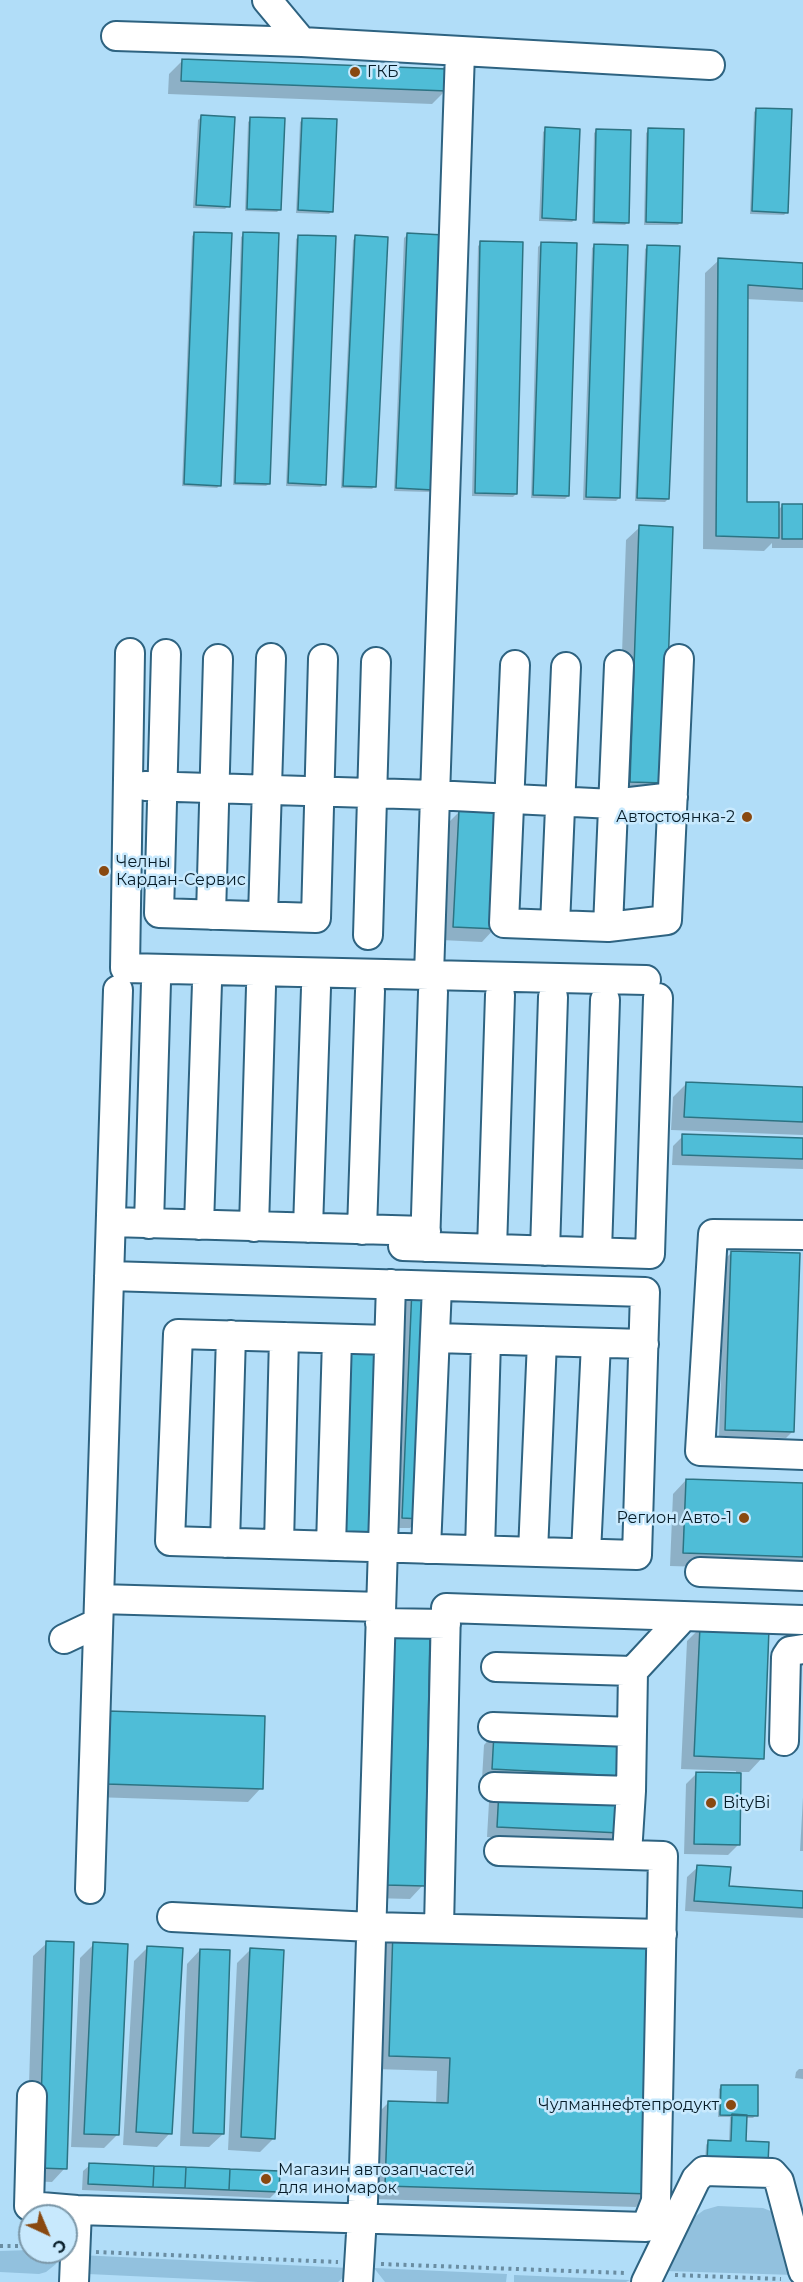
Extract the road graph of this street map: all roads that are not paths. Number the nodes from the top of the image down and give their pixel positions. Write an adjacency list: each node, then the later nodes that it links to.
1 (267, 0): 3 (street)
2 (116, 36): 3 (street)
3 (302, 42): 4 (street)
4 (460, 52): 5 (street); 22 (street)
5 (711, 65)
6 (130, 653): 16 (street)
7 (166, 654): 17 (street)
8 (271, 658): 19 (street)
9 (218, 659): 18 (street)
10 (323, 659): 20 (street)
11 (679, 659): 23 (street)
12 (376, 662): 21 (street)
13 (515, 665): 24 (street)
14 (619, 665): 26 (street)
15 (566, 667): 25 (street)
16 (128, 785): 17 (street); 34 (street)
17 (162, 787): 18 (street); 27 (street)
18 (214, 788): 19 (street); 27 (street)
19 (267, 790): 20 (street); 28 (street)
20 (319, 792): 21 (street); 28 (street)
21 (372, 793): 22 (street); 31 (street)
22 (434, 795): 24 (street); 34 (street)
23 (673, 797): 26 (street); 30 (street)
24 (509, 799): 25 (street); 29 (street)
25 (561, 801): 26 (street); 29 (street)
26 (613, 804): 30 (street)
27 (211, 915): 28 (street)
28 (263, 916)
29 (555, 925): 30 (street)
30 (608, 927)
31 (368, 935)
32 (156, 982): 43 (street)
33 (207, 983): 44 (street)
34 (431, 983): 49 (street); 52 (street)
35 (261, 987): 45 (street)
36 (316, 988): 46 (street)
37 (118, 990): 42 (street)
38 (370, 991): 47 (street)
39 (500, 995): 50 (street)
40 (553, 997): 51 (street)
41 (605, 1000): 52 (street)
42 (111, 1222): 43 (street); 53 (street)
43 (149, 1224): 44 (street)
44 (199, 1225): 45 (street)
45 (254, 1227): 46 (street)
46 (308, 1228): 47 (street)
47 (362, 1230): 49 (street)
48 (803, 1235): 65 (street)
49 (414, 1239): 50 (street); 54 (street)
50 (492, 1250): 51 (street)
51 (545, 1251): 52 (street)
52 (597, 1252)
53 (109, 1276): 54 (street); 76 (street)
54 (396, 1284): 55 (street); 60 (street)
55 (437, 1286): 58 (street); 64 (street)
56 (231, 1335): 57 (street); 66 (street); 66 (street)
57 (284, 1337): 59 (street); 67 (street)
58 (435, 1338): 61 (street); 70 (street)
59 (338, 1339): 60 (street); 68 (street)
60 (389, 1340): 69 (street)
61 (486, 1340): 62 (street); 71 (street)
62 (542, 1341): 63 (street); 72 (street)
63 (596, 1343): 64 (street); 73 (street)
64 (644, 1344): 73 (street)
65 (803, 1455)
66 (225, 1543): 67 (street)
67 (279, 1544): 68 (street)
68 (331, 1546): 69 (street)
69 (383, 1547): 70 (street); 77 (street)
70 (426, 1549): 71 (street)
71 (480, 1550): 72 (street)
72 (533, 1552): 73 (street)
73 (586, 1553)
74 (700, 1572): 75 (street)
75 (803, 1576)
76 (99, 1611): 77 (street); 81 (street); 92 (street)
77 (381, 1615): 80 (street); 94 (street)
78 (684, 1616): 79 (street); 80 (street); 84 (street)
79 (803, 1620)
80 (446, 1624): 95 (street)
81 (64, 1639)
82 (803, 1649): 87 (street)
83 (496, 1667): 84 (street)
84 (633, 1671): 86 (street)
85 (493, 1727): 86 (street)
86 (631, 1732): 89 (street)
87 (784, 1741)
88 (494, 1787): 89 (street)
89 (631, 1791): 91 (street)
90 (499, 1851): 91 (street)
91 (627, 1854): 96 (street)
92 (90, 1889)
93 (172, 1917): 94 (street)
94 (371, 1927): 95 (street); 100 (street)
95 (439, 1928): 96 (street)
96 (662, 1934): 100 (street)
97 (32, 2096): 98 (street)
98 (29, 2204)
99 (78, 2210): 100 (street)
100 (362, 2218): 102 (street)
101 (75, 2264): 105 (street)
102 (358, 2272)
103 (797, 2275): 104 (street)
104 (648, 2278)
105 (74, 2282)

